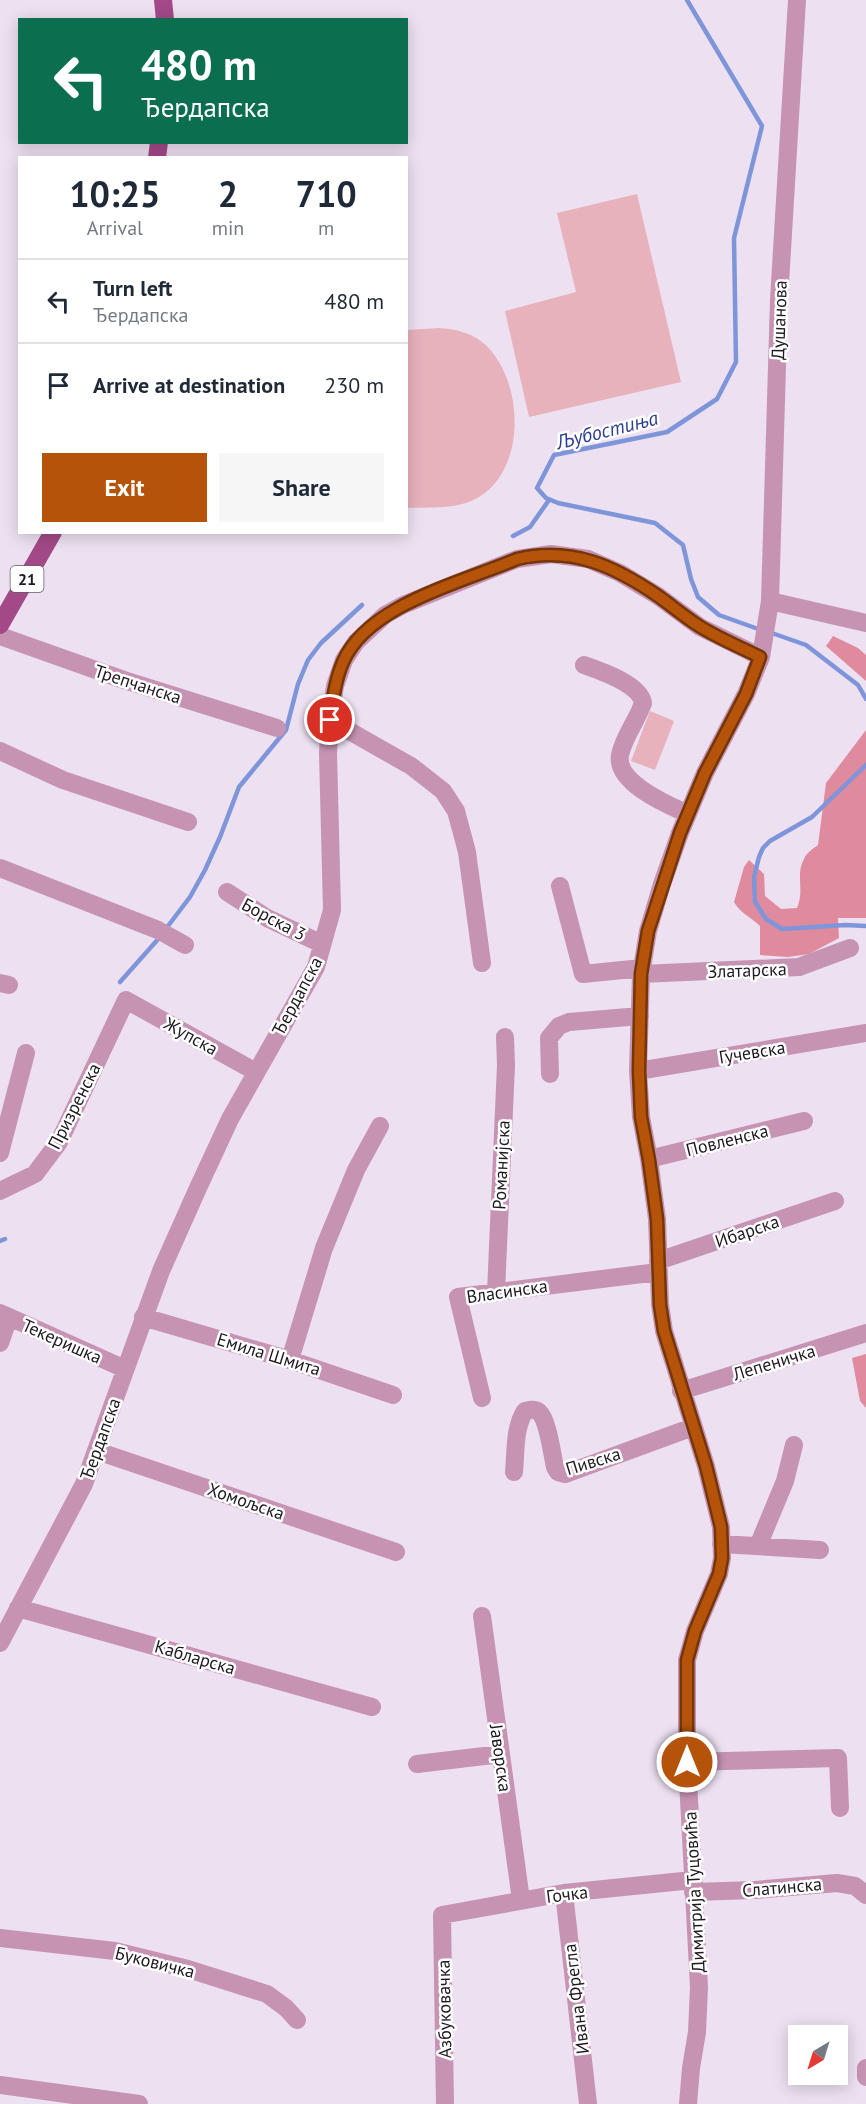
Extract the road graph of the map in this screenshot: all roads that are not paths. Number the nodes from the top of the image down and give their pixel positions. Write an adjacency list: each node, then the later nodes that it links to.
1 (163, 0): 3 (main road)
2 (797, 0): 5 (street, Душанова)
3 (165, 18)
4 (52, 534): 7 (main road, 21)
5 (770, 601): 6 (street); 9 (street, Душанова)
6 (866, 623)
7 (0, 625)
8 (0, 636): 12 (street, Трепчанска)
9 (764, 640): 11 (street, Ђердапска); 14 (street, Димитрија Туцовића)
10 (584, 665): 14 (street)
11 (330, 720): 20 (street, Ђердапска); 22 (street)
12 (277, 729)
13 (0, 751): 15 (street)
14 (688, 814): 23 (street, Димитрија Туцовића)
15 (188, 822)
16 (0, 868): 19 (street)
17 (560, 886): 23 (street, Златарска)
18 (227, 892): 20 (street, Борска 3)
19 (172, 938)
20 (322, 944): 30 (street, Ђердапска)
21 (850, 948): 23 (street, Златарска)
22 (482, 963)
23 (641, 971): 25 (street, Димитрија Туцовића)
24 (126, 1000): 30 (street, Жупска); 36 (street, Призренска)
25 (640, 1016): 29 (street, Димитрија Туцовића); 31 (street)
26 (866, 1033): 29 (street, Гучевска)
27 (505, 1037): 39 (street, Романијска)
28 (26, 1053): 34 (street)
29 (639, 1071): 35 (street, Димитрија Туцовића)
30 (256, 1072): 41 (street, Ђердапска)
31 (550, 1074)
32 (804, 1121): 35 (street, Повленска)
33 (380, 1126): 44 (street)
34 (0, 1153)
35 (649, 1160): 38 (street, Димитрија Туцовића)
36 (0, 1191)
37 (835, 1202): 38 (street, Ибарска)
38 (658, 1266): 39 (street, Власинска); 46 (street, Димитрија Туцовића)
39 (496, 1292): 48 (street, Власинска)
40 (4, 1315): 43 (street); 45 (street, Текеришка)
41 (143, 1317): 44 (street, Емила Шмита); 45 (street, Ђердапска)
42 (866, 1333): 46 (street, Лепеничка)
43 (0, 1343)
44 (290, 1360): 47 (street, Емила Шмита)
45 (125, 1369): 51 (street, Ђердапска)
46 (681, 1391): 49 (street, Димитрија Туцовића)
47 (393, 1395)
48 (482, 1398)
49 (693, 1426): 52 (street, Пивска); 53 (street, Димитрија Туцовића)
50 (794, 1445): 54 (street)
51 (97, 1451): 56 (street, Хомољска); 57 (street, Ђердапска)
52 (514, 1472)
53 (721, 1544): 54 (street); 62 (street, Димитрија Туцовића)
54 (758, 1546): 55 (street)
55 (820, 1550)
56 (396, 1552)
57 (18, 1608): 59 (street, Ђердапска); 60 (street, Кабларска)
58 (482, 1616): 61 (street, Јаворска)
59 (0, 1643)
60 (372, 1707)
61 (501, 1754): 63 (street); 68 (street, Јаворска)
62 (687, 1762): 64 (street); 65 (street, Димитрија Туцовића)
63 (417, 1764)
64 (840, 1808)
65 (693, 1886): 66 (street, Гочка); 67 (street, Слатинска); 78 (street, Димитрија Туцовића)
66 (564, 1893): 68 (street, Гочка); 77 (street, Ивана Фрегла)
67 (866, 1896)
68 (521, 1900): 69 (street, Гочка)
69 (442, 1915): 76 (street, Азбуковачка)
70 (0, 1938): 71 (street, Буковичка)
71 (297, 2020)
72 (866, 2068): 73 (street)
73 (866, 2077)
74 (0, 2085): 75 (street)
75 (139, 2104)
76 (445, 2104)
77 (588, 2104)
78 (688, 2104)

